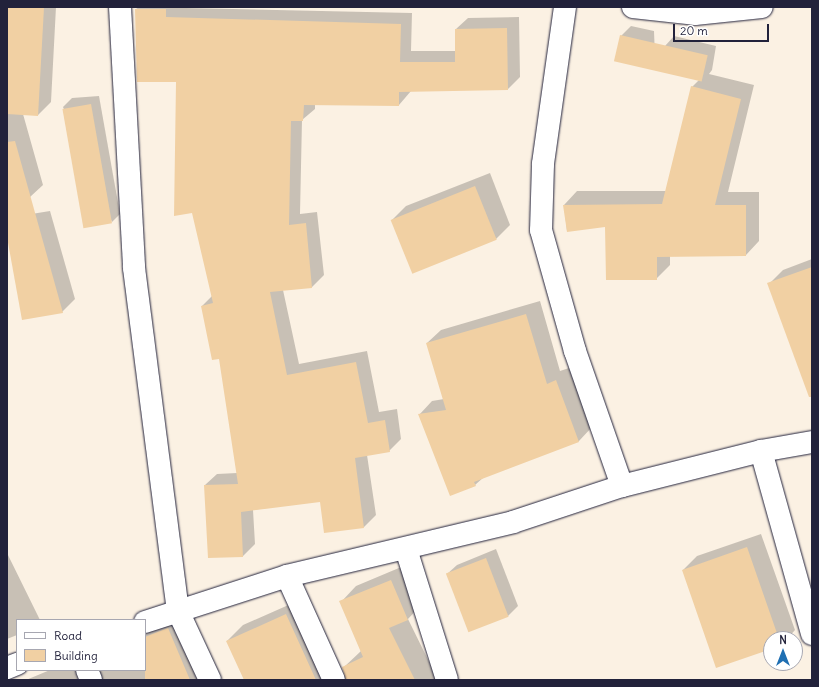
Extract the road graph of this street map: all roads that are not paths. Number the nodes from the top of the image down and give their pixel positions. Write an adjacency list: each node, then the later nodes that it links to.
1 (120, 7): 10 (street)
2 (565, 7): 7 (street)
3 (633, 7): 4 (street)
4 (762, 7)
5 (812, 442): 6 (street)
6 (760, 450): 7 (street); 12 (street)
7 (622, 486): 8 (street)
8 (406, 549): 9 (street); 15 (street)
9 (287, 576): 10 (street); 14 (street)
10 (178, 611): 11 (street); 13 (street)
11 (146, 622)
12 (812, 634)
13 (210, 680)
14 (334, 680)
15 (447, 680)

